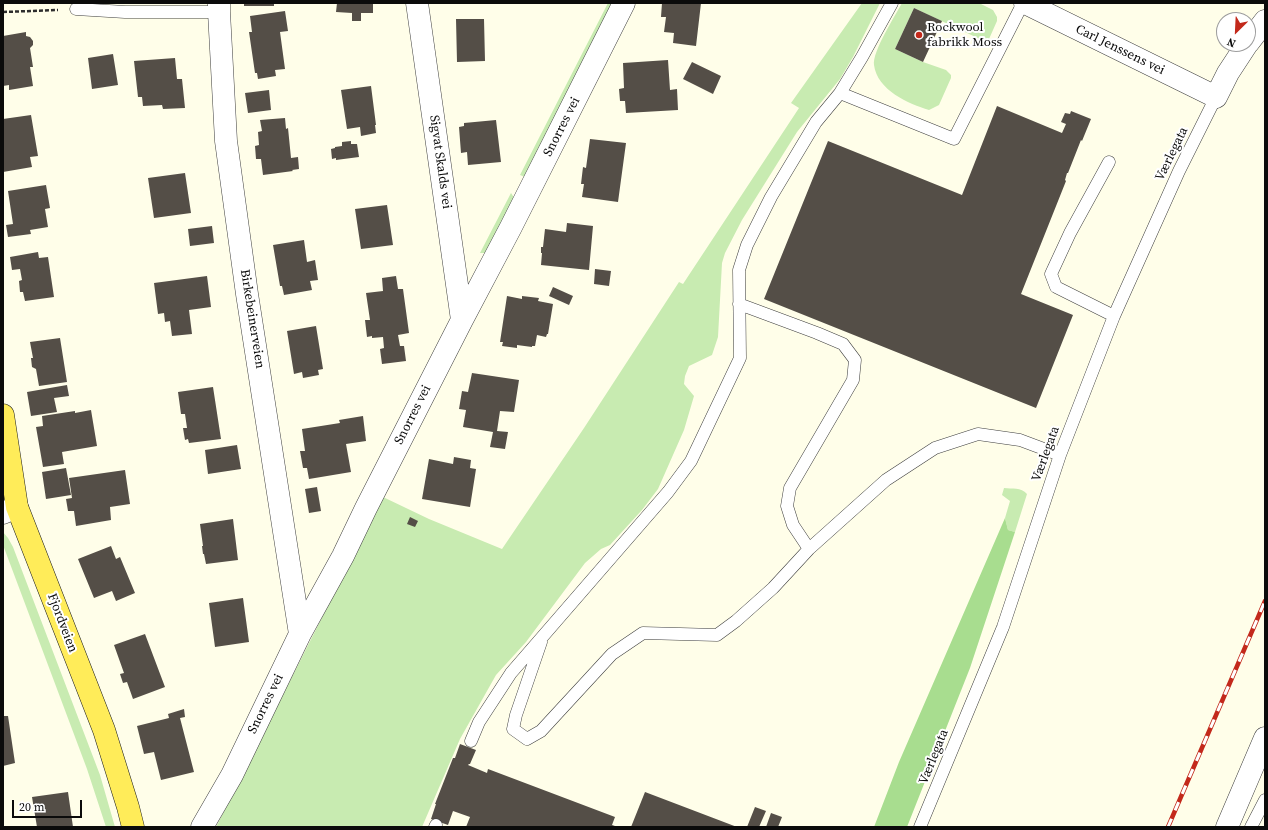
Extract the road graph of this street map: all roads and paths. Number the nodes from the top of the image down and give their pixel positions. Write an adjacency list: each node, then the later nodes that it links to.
1 (417, 3): 16 (street, Sigvat Skalds vei)
2 (624, 3): 16 (street, Snorres vei)
3 (892, 3): 11 (lane)
4 (1024, 3): 11 (lane); 12 (street, Carl Jenssens vei)
5 (219, 8): 6 (lane); 21 (street, Birkebeinerveien)
6 (76, 10): 7 (path)
7 (3, 12)
8 (1265, 21): 9 (street)
9 (1256, 33)
10 (1242, 52): 12 (street)
11 (840, 93): 14 (lane)
12 (1216, 97): 15 (lane, Værlegata)
13 (1109, 162): 15 (lane)
14 (739, 304): 20 (lane); 22 (lane)
15 (1114, 316): 18 (lane, Værlegata)
16 (462, 320): 21 (street, Snorres vei)
17 (3, 415): 19 (main road, Fjordveien)
18 (1060, 455): 20 (lane); 28 (lane, Værlegata)
19 (10, 510): 26 (main road, Fjordveien)
20 (809, 549): 22 (lane)
21 (300, 634): 27 (street, Snorres vei)
22 (543, 637): 24 (lane)
23 (1265, 738): 29 (street)
24 (471, 740)
25 (1265, 800): 30 (lane)
26 (133, 827)
27 (202, 827)
28 (920, 827)
29 (1227, 827)
30 (1251, 827)

